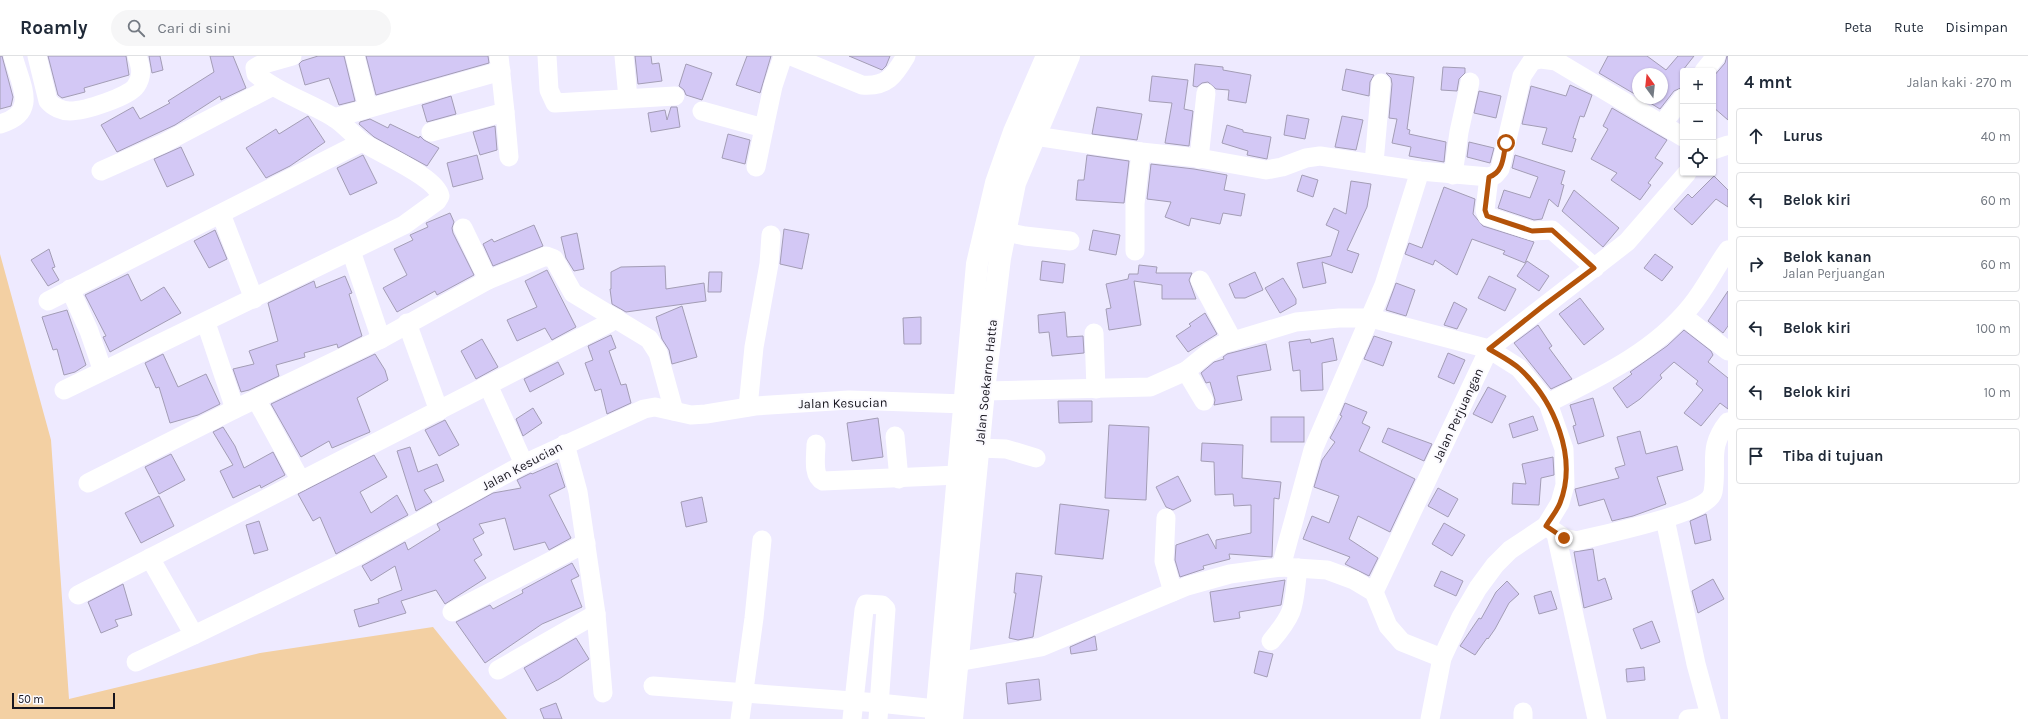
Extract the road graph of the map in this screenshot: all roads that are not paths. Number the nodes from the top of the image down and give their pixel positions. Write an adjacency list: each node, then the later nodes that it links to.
1 (13, 56): 27 (street)
2 (37, 56): 3 (street)
3 (137, 56)
4 (292, 56): 18 (street)
5 (355, 56): 23 (street)
6 (547, 56): 21 (street)
7 (624, 56): 21 (street)
8 (782, 56): 29 (street)
9 (792, 56): 10 (street)
10 (906, 56)
11 (1047, 56): 79 (highway, Jalan Soekarno Hatta)
12 (1069, 56): 32 (highway, Jalan Soekarno Hatta)
13 (1716, 56): 15 (street)
14 (500, 63): 23 (street); 25 (street)
15 (1706, 68)
16 (1470, 82): 43 (street)
17 (1381, 83): 39 (street)
18 (273, 86): 26 (street); 41 (street)
19 (1206, 93): 38 (street)
20 (675, 96): 21 (street)
21 (628, 98)
22 (1680, 102): 28 (street)
23 (368, 108): 26 (street)
24 (702, 111): 29 (street)
25 (506, 112): 30 (street); 37 (street)
26 (334, 118): 33 (street)
27 (0, 124)
28 (1662, 124): 31 (street); 45 (street)
29 (764, 128): 40 (street)
30 (431, 132)
31 (1680, 135)
32 (1036, 136): 36 (street); 48 (highway, Jalan Soekarno Hatta)
33 (362, 142): 46 (street); 52 (street)
34 (1728, 145): 35 (street)
35 (1716, 149)
36 (1140, 152): 38 (street); 53 (street)
37 (509, 157)
38 (1199, 159): 39 (street)
39 (1374, 163): 42 (street)
40 (756, 168)
41 (101, 171)
42 (1420, 171): 43 (street); 62 (street)
43 (1454, 175): 45 (street)
44 (1684, 176): 54 (street, Jalan Perjuangan)
45 (1489, 177): 54 (street)
46 (221, 214): 57 (street); 58 (street)
47 (463, 228): 55 (street)
48 (1006, 232): 50 (street); 75 (highway, Jalan Soekarno Hatta)
49 (772, 235): 80 (street)
50 (1070, 241)
51 (1728, 250): 60 (street)
52 (351, 251): 58 (street); 66 (street)
53 (1135, 252)
54 (1594, 268): 68 (street, Jalan Perjuangan)
55 (488, 280): 61 (street); 64 (street)
56 (1200, 280): 67 (street)
57 (70, 289): 59 (street); 70 (street)
58 (254, 299): 63 (street)
59 (48, 301)
60 (1682, 316): 69 (street); 78 (street)
61 (616, 318): 72 (street); 83 (street)
62 (1371, 318): 67 (street); 68 (street); 102 (street)
63 (206, 323): 74 (street); 81 (street)
64 (407, 323): 66 (street); 82 (street)
65 (1094, 333): 73 (street)
66 (381, 339): 76 (street)
67 (1233, 341): 71 (street)
68 (1489, 349): 78 (street); 104 (street, Jalan Perjuangan)
69 (1728, 351)
70 (100, 363)
71 (1186, 371): 73 (street); 77 (street)
72 (488, 385): 82 (street); 90 (street)
73 (1096, 389): 75 (street)
74 (64, 390)
75 (984, 391): 88 (highway, Jalan Soekarno Hatta)
76 (256, 399): 81 (street); 93 (street)
77 (1204, 402)
78 (1548, 403): 98 (street)
79 (965, 404): 80 (street, Jalan Kesucian); 91 (highway, Jalan Soekarno Hatta)
80 (748, 407): 83 (street, Jalan Kesucian)
81 (235, 409): 94 (street)
82 (439, 411): 93 (street)
83 (674, 411): 86 (street, Jalan Kesucian)
84 (1728, 422): 95 (street)
85 (895, 436): 92 (street)
86 (564, 444): 90 (street, Jalan Kesucian); 100 (street)
87 (816, 444): 92 (street)
88 (978, 448): 89 (street); 112 (highway, Jalan Soekarno Hatta)
89 (1036, 458)
90 (524, 464): 108 (street, Jalan Kesucian)
91 (958, 475): 92 (street); 119 (highway, Jalan Soekarno Hatta)
92 (899, 478)
93 (301, 481): 101 (street)
94 (88, 483)
95 (1720, 492): 97 (street)
96 (1166, 518): 103 (street)
97 (1665, 519): 98 (street); 120 (street)
98 (1551, 530): 110 (street); 123 (street)
99 (762, 540): 115 (street)
100 (586, 543): 106 (street); 107 (street)
101 (150, 558): 105 (street); 108 (street)
102 (1290, 568): 103 (street); 104 (street); 109 (street)
103 (1173, 592): 112 (street)
104 (1374, 592): 110 (street)
105 (78, 595)
106 (452, 612)
107 (596, 614): 113 (street); 116 (street)
108 (194, 635): 111 (street, Jalan Kesucian)
109 (1271, 641)
110 (1442, 658): 122 (street)
111 (136, 662)
112 (957, 662): 119 (highway, Jalan Soekarno Hatta)
113 (498, 670)
114 (653, 686): 115 (street)
115 (743, 692): 117 (street); 121 (street)
116 (603, 694)
117 (853, 710): 118 (street); 118 (street)
118 (879, 711): 119 (street)
119 (941, 716)
120 (1710, 718): 124 (street)
121 (740, 719)
122 (1430, 719)
123 (1597, 719)
124 (1688, 719)

